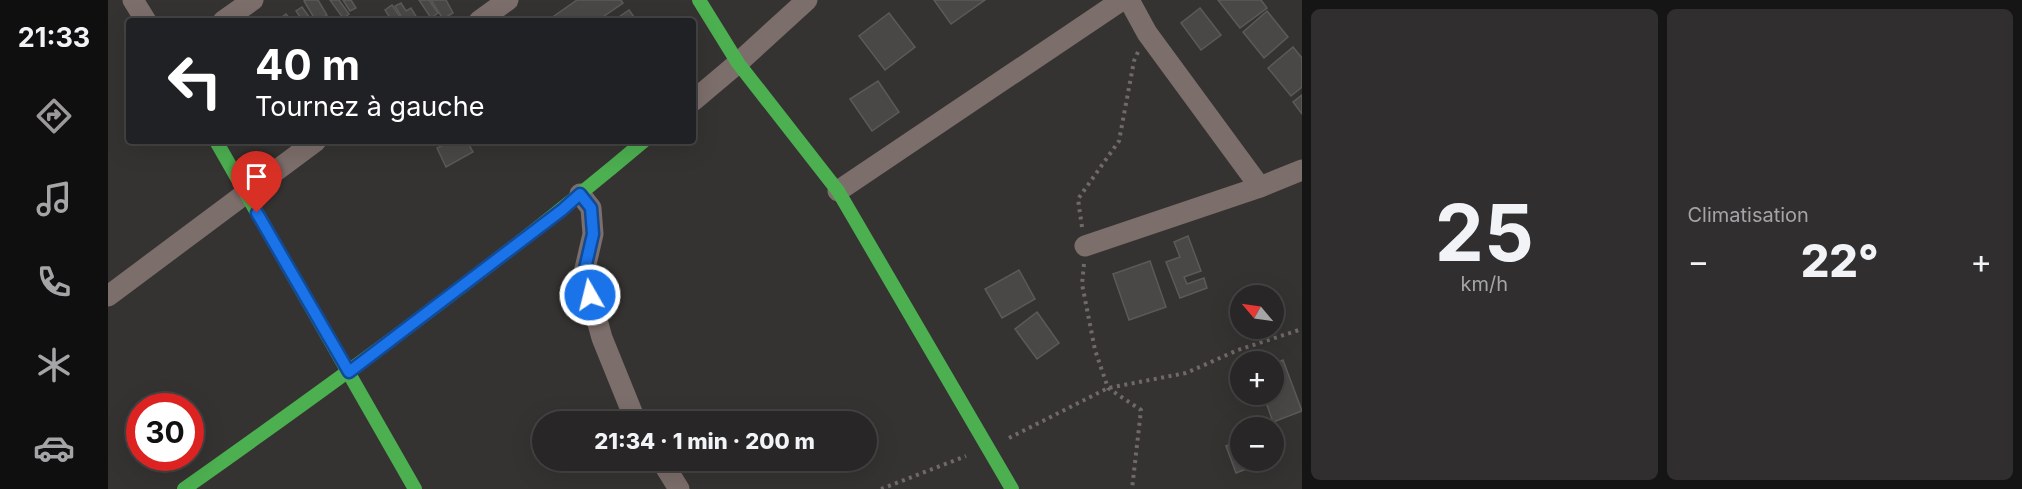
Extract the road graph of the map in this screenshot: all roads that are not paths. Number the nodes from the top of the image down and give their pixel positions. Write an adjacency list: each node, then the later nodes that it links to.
1 (133, 0): 8 (street)
2 (253, 0): 9 (street)
3 (508, 0): 10 (street)
4 (699, 0): 11 (street)
5 (807, 0): 11 (street)
6 (1122, 0): 18 (street)
7 (1129, 0): 17 (street)
8 (144, 18)
9 (227, 18)
10 (483, 18)
11 (738, 63): 12 (street); 18 (street)
12 (696, 98)
13 (218, 144): 19 (street)
14 (312, 144): 19 (street)
15 (640, 144): 20 (street)
16 (1302, 170): 17 (street)
17 (1260, 187): 21 (street)
18 (838, 191): 29 (street)
19 (246, 193): 22 (street); 23 (street)
20 (580, 194): 23 (street); 24 (street)
21 (1085, 246)
22 (108, 296)
23 (349, 372): 26 (street); 27 (street)
24 (632, 411)
25 (668, 471): 28 (street)
26 (184, 489)
27 (416, 489)
28 (679, 489)
29 (1012, 489)

